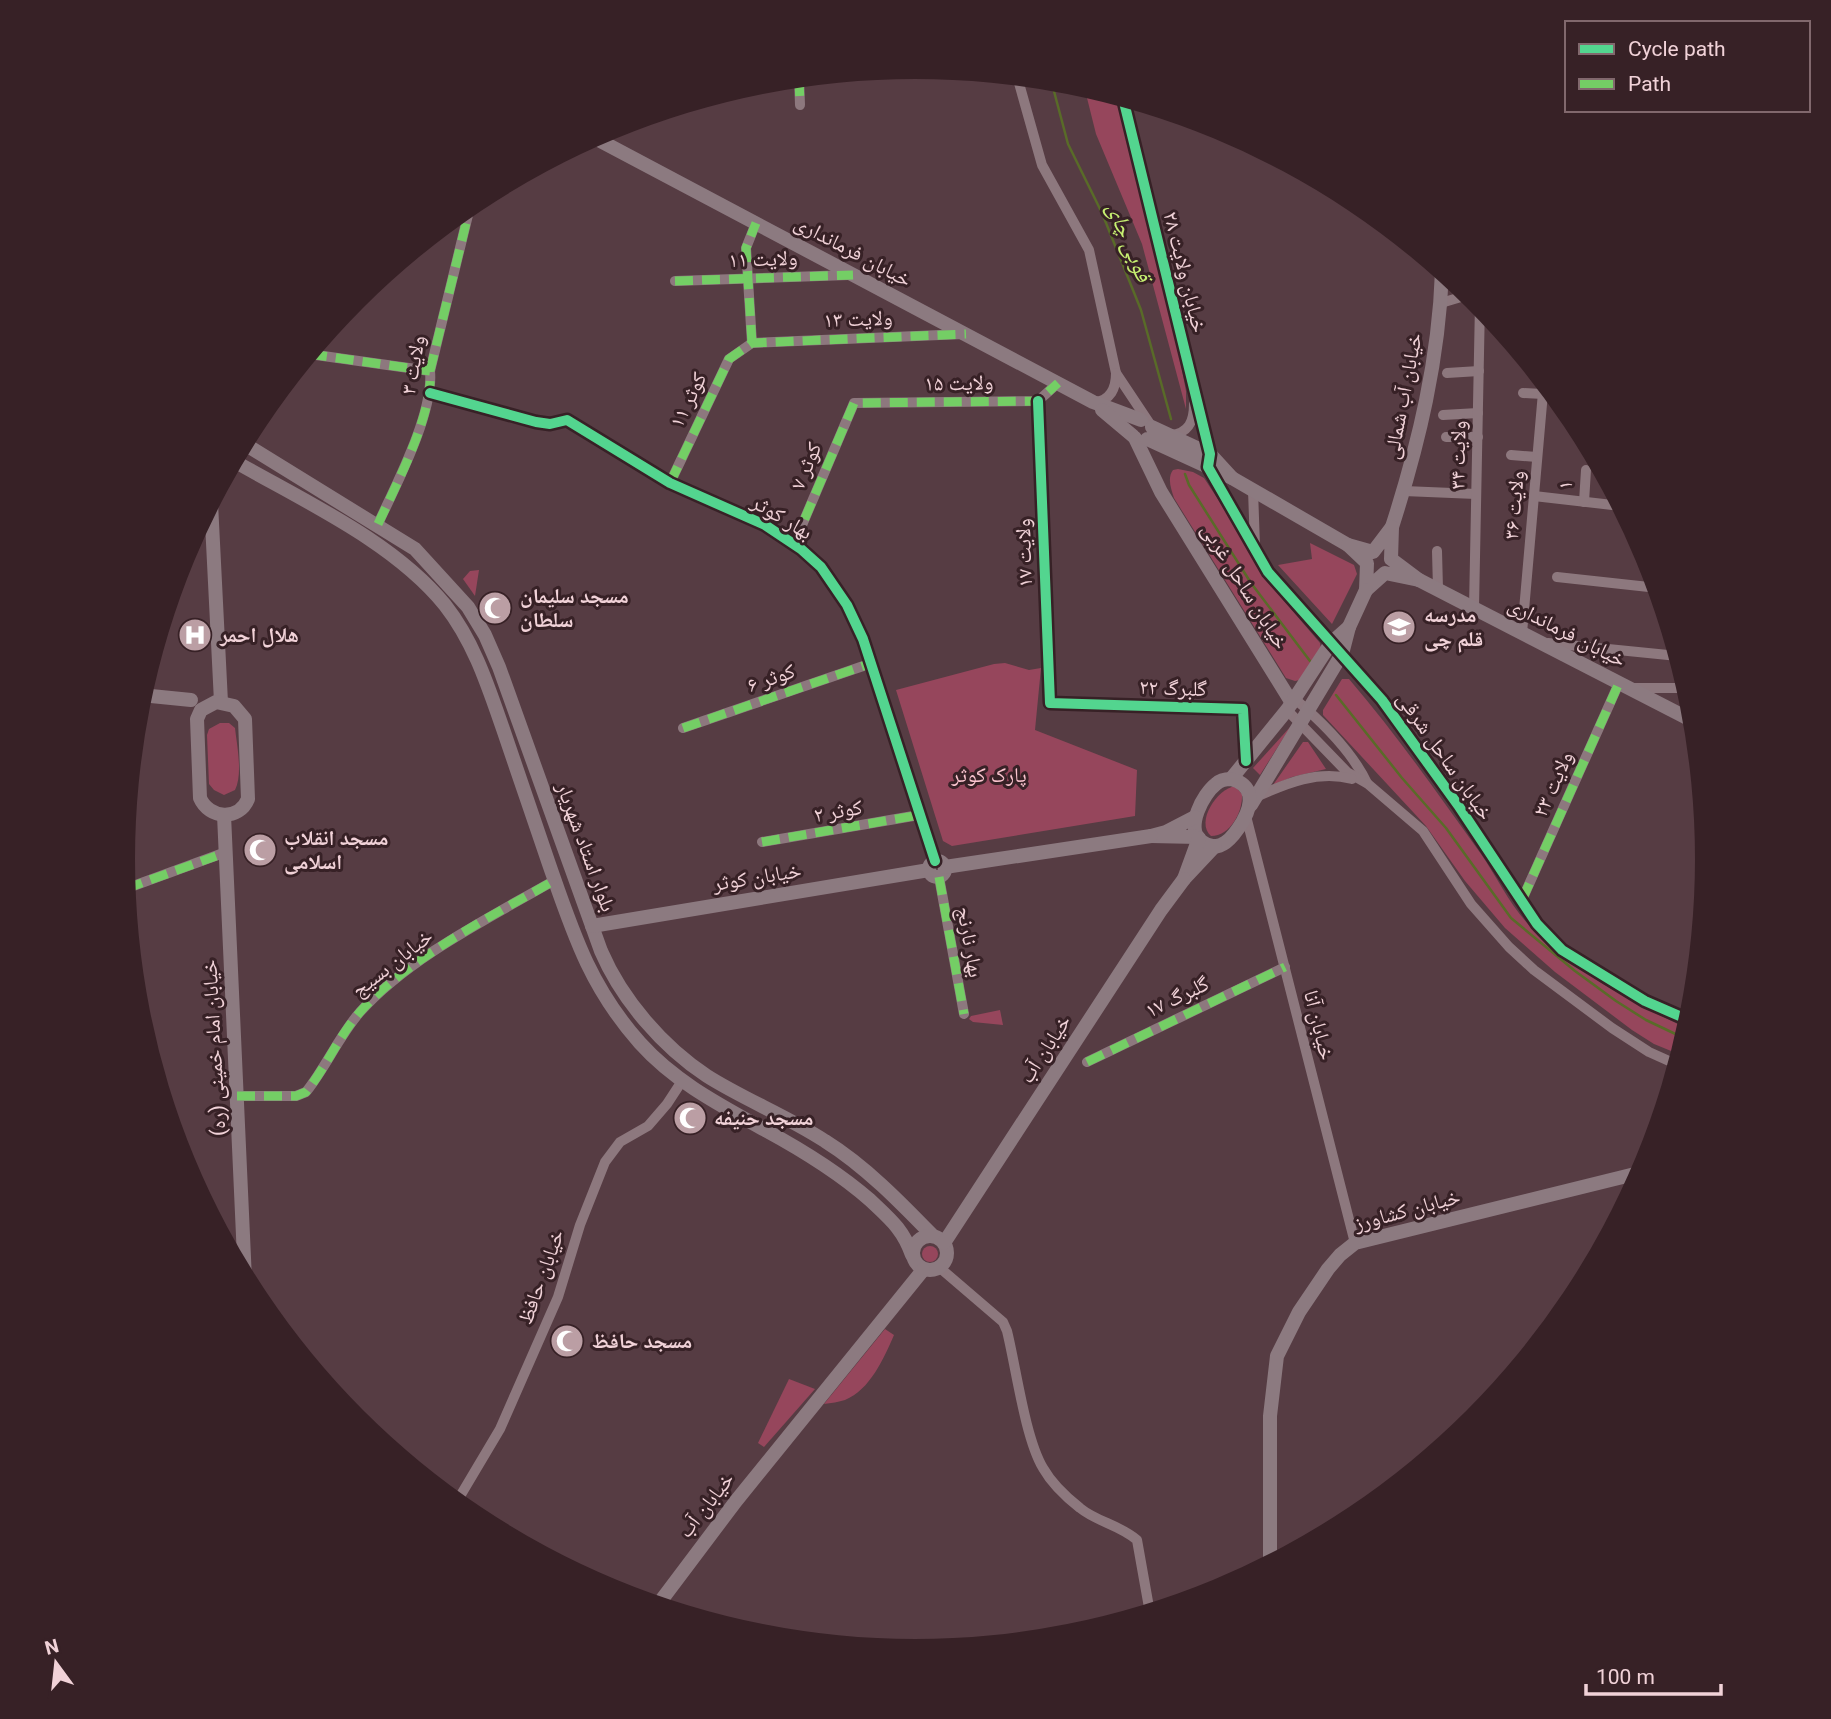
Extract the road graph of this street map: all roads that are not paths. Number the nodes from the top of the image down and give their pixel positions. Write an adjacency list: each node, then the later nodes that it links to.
1 (1020, 85): 20 (street)
2 (799, 88): 3 (street)
3 (800, 105)
4 (1125, 107): 23 (street, خیابان ولایت ۲۸)
5 (605, 143): 7 (main road, خیابان فرمانداری)
6 (467, 221): 18 (street, ولایت ۳)
7 (756, 223): 8 (main road, خیابان فرمانداری); 9 (street)
8 (853, 275): 9 (street, ولایت ۱۱); 15 (main road, خیابان فرمانداری)
9 (748, 279): 10 (street, ولایت ۱۱); 16 (street)
10 (675, 281)
11 (1442, 283): 13 (main road, خیابان آب شمالی)
12 (1458, 298): 13 (street)
13 (1441, 303): 45 (main road, خیابان آب شمالی)
14 (1480, 320): 19 (street, ولایت ۳۴)
15 (966, 334): 16 (street, ولایت ۱۳); 22 (main road, خیابان فرمانداری)
16 (752, 342): 43 (street, کوثر ۱۱)
17 (320, 356): 18 (street)
18 (430, 371): 24 (street, ولایت ۳)
19 (1479, 371): 21 (street); 31 (street, ولایت ۳۴)
20 (1116, 373): 29 (street); 33 (street)
21 (1447, 373)
22 (1058, 383): 28 (street); 29 (main road, خیابان فرمانداری)
23 (1193, 389): 34 (street, خیابان ولایت ۲۸); 40 (street, خیابان ولایت ۲۸)
24 (430, 393): 43 (street, بهار کوثر); 52 (street, ولایت ۳)
25 (1524, 393): 26 (street)
26 (1543, 394)
27 (1543, 395): 39 (street, ولایت ۳۶)
28 (1038, 401): 30 (street, ولایت ۱۵); 75 (street, ولایت ۱۷)
29 (1093, 402): 33 (main road, خیابان فرمانداری)
30 (853, 403): 55 (street, کوثر ۷)
31 (1478, 413): 32 (street); 36 (street, ولایت ۳۴)
32 (1443, 415)
33 (1145, 432): 34 (main road, خیابان فرمانداری); 40 (main road, خیابان فرمانداری); 46 (main road, خیابان ساحل غربی); 46 (main road, خیابان ساحل غربی)
34 (1170, 435): 40 (main road, خیابان فرمانداری)
35 (1446, 437): 36 (street)
36 (1478, 437): 47 (street, ولایت ۳۴)
37 (252, 448): 52 (main road, بلوار استاد شهریار)
38 (1511, 455): 39 (street)
39 (1537, 457): 48 (street, ولایت ۳۶)
40 (1209, 461): 44 (main road, خیابان فرمانداری); 56 (street, خیابان ساحل شرقی)
41 (241, 465): 54 (main road, بلوار استاد شهریار)
42 (1586, 470): 49 (street, ۱)
43 (670, 483): 55 (street, بهار کوثر)
44 (1253, 489): 56 (street); 58 (main road, خیابان فرمانداری)
45 (1404, 491): 47 (street); 53 (main road, خیابان آب شمالی)
46 (1161, 492): 76 (main road, خیابان ساحل غربی)
47 (1476, 494): 64 (street, ولایت ۳۴)
48 (1534, 496): 49 (street); 65 (street, ولایت ۳۶)
49 (1584, 502): 50 (street)
50 (1611, 505)
51 (212, 521): 74 (main road)
52 (378, 524): 54 (main road); 84 (main road, بلوار استاد شهریار)
53 (1392, 527): 58 (main road, خیابان آب شمالی); 59 (main road, خیابان آب شمالی)
54 (369, 539): 86 (main road, بلوار استاد شهریار)
55 (793, 544): 69 (street, بهار کوثر)
56 (1255, 550): 67 (street, خیابان ساحل شرقی)
57 (1437, 551): 62 (street)
58 (1370, 557): 59 (main road); 59 (main road); 63 (main road)
59 (1388, 566): 62 (main road, خیابان فرمانداری); 63 (main road)
60 (1557, 578): 61 (street)
61 (1647, 587)
62 (1438, 589): 64 (main road, خیابان فرمانداری)
63 (1366, 590): 67 (main road)
64 (1474, 608): 65 (main road, خیابان فرمانداری)
65 (1522, 633): 66 (main road, خیابان فرمانداری)
66 (1540, 642): 68 (street); 70 (main road, خیابان فرمانداری)
67 (1337, 649): 76 (main road); 79 (main road); 99 (street, خیابان ساحل شرقی)
68 (1669, 655)
69 (872, 663): 80 (street, کوثر ۶); 88 (street, بهار کوثر)
70 (1624, 685): 71 (street); 78 (main road, خیابان فرمانداری); 99 (street, ولایت ۲۳)
71 (1677, 687)
72 (152, 696): 73 (main road)
73 (191, 700): 74 (street); 77 (street)
74 (219, 702): 77 (main road); 87 (main road)
75 (1050, 703): 81 (street, گلبرگ ۲۲)
76 (1291, 704): 79 (street); 81 (main road)
77 (198, 714): 87 (main road)
78 (1682, 715)
79 (1305, 717): 83 (street); 85 (main road)
80 (683, 728)
81 (1246, 761): 82 (main road)
82 (1231, 779): 85 (main road); 89 (main road)
83 (1368, 784): 85 (street); 104 (street)
84 (548, 803): 86 (main road); 100 (main road, بلوار استاد شهریار)
85 (1251, 806): 93 (main road); 101 (street, خیابان آنا)
86 (530, 809): 97 (main road, بلوار استاد شهریار)
87 (224, 815): 94 (main road, خیابان امام خمینی (ره))
88 (919, 815): 92 (street, کوثر ۲); 95 (street, بهار کوثر)
89 (1195, 817): 90 (main road, خیابان کوثر); 91 (main road)
90 (1151, 836): 91 (main road, خیابان کوثر); 95 (main road, خیابان کوثر)
91 (1198, 838): 93 (main road); 96 (main road, خیابان آب)
92 (762, 842)
93 (1215, 846): 96 (main road, خیابان آب)
94 (226, 852): 98 (street); 108 (main road, خیابان امام خمینی (ره))
95 (937, 869): 100 (main road, خیابان کوثر); 102 (street, بهار نارنج)
96 (1184, 879): 110 (main road, خیابان آب)
97 (555, 880): 107 (main road, بلوار استاد شهریار); 108 (street, خیابان بسیج)
98 (135, 884)
99 (1522, 900): 103 (street, خیابان ساحل شرقی)
100 (592, 926): 106 (main road, بلوار استاد شهریار)
101 (1285, 967): 105 (street, گلبرگ ۱۷); 111 (street, خیابان آنا)
102 (964, 1014)
103 (1680, 1016)
104 (1670, 1061)
105 (1087, 1062)
106 (691, 1064): 107 (main road); 110 (main road, بلوار استاد شهریار)
107 (682, 1081): 112 (main road, بلوار استاد شهریار); 116 (street, خیابان حافظ)
108 (237, 1096): 113 (main road, خیابان امام خمینی (ره))
109 (1629, 1175): 111 (main road, خیابان کشاورز)
110 (938, 1240): 112 (main road); 114 (main road)
111 (1355, 1243): 117 (main road, خیابان کشاورز)
112 (912, 1255): 115 (main road)
113 (245, 1260)
114 (940, 1268): 115 (main road); 119 (street)
115 (923, 1270): 118 (main road, خیابان آب)
116 (461, 1494)
117 (1270, 1555)
118 (663, 1598)
119 (1148, 1604)

